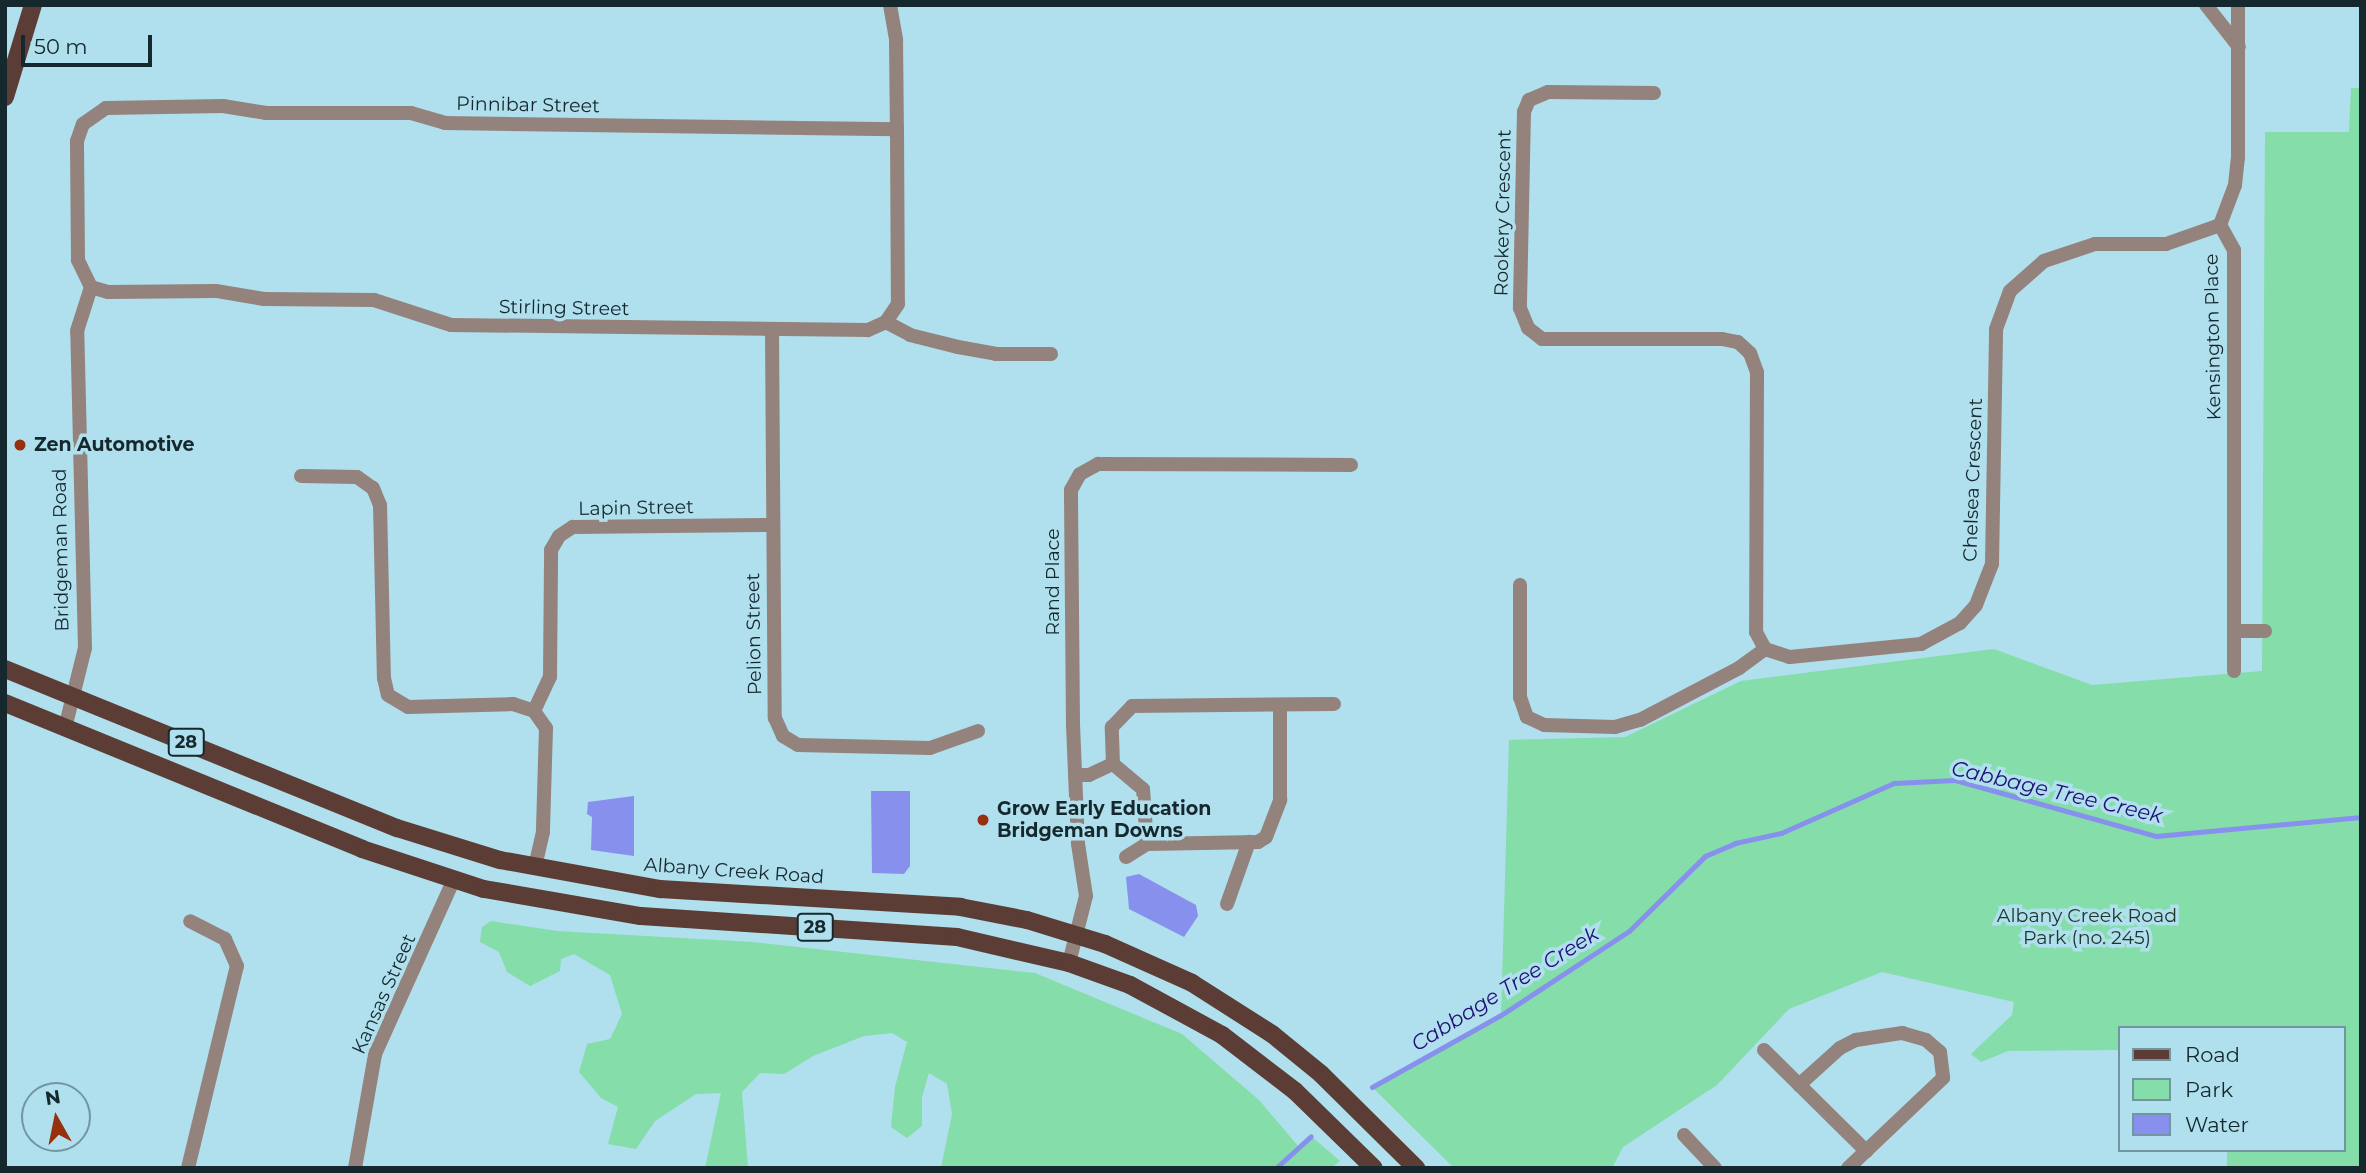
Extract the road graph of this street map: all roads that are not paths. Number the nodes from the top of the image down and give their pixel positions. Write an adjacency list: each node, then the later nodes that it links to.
1 (33, 5): 7 (main road)
2 (890, 5): 8 (street)
3 (2206, 5): 5 (street)
4 (2238, 5): 5 (street, Kensington Place)
5 (2239, 47): 9 (street, Kensington Place)
6 (1654, 93): 20 (street, Rookery Crescent)
7 (5, 97)
8 (897, 129): 10 (street, Pinnibar Street); 11 (street)
9 (2220, 225): 18 (street, Kensington Place); 20 (street, Chelsea Crescent)
10 (92, 287): 12 (street, Stirling Street); 23 (street, Bridgeman Road)
11 (886, 322): 12 (street, Stirling Street); 13 (street)
12 (772, 330): 16 (street, Pelion Street)
13 (1051, 354)
14 (1351, 465): 31 (street, Rand Place)
15 (301, 476): 27 (street)
16 (772, 525): 27 (street, Lapin Street); 29 (street, Pelion Street)
17 (1520, 585): 20 (street)
18 (2234, 631): 19 (street); 22 (street, Kensington Place)
19 (2265, 631)
20 (1765, 649)
21 (5, 669): 23 (main road, Albany Creek Road / 28)
22 (2234, 671)
23 (75, 696): 28 (street, Bridgeman Road); 35 (main road, Albany Creek Road / 28)
24 (5, 703): 28 (main road, 28)
25 (1334, 704): 26 (street)
26 (1280, 705): 30 (street); 32 (street)
27 (534, 711): 35 (street)
28 (65, 728): 36 (main road, 28)
29 (978, 731)
30 (1114, 764): 31 (street); 33 (street)
31 (1075, 775): 39 (street, Rand Place)
32 (1249, 842): 33 (street); 37 (street)
33 (1147, 844): 34 (street)
34 (1126, 857)
35 (535, 869): 39 (main road, Albany Creek Road / 28)
36 (453, 881): 40 (main road, 28); 46 (street, Kansas Street)
37 (1227, 904)
38 (190, 921): 45 (street)
39 (1077, 934): 40 (street, Rand Place); 48 (main road, Albany Creek Road / 28)
40 (1069, 963): 47 (main road, 28)
41 (1764, 1050): 42 (street)
42 (1799, 1085): 44 (street); 44 (street)
43 (1684, 1135): 49 (street)
44 (1866, 1151): 50 (street)
45 (188, 1168)
46 (355, 1168)
47 (1374, 1168)
48 (1416, 1168)
49 (1714, 1168)
50 (1848, 1168)

